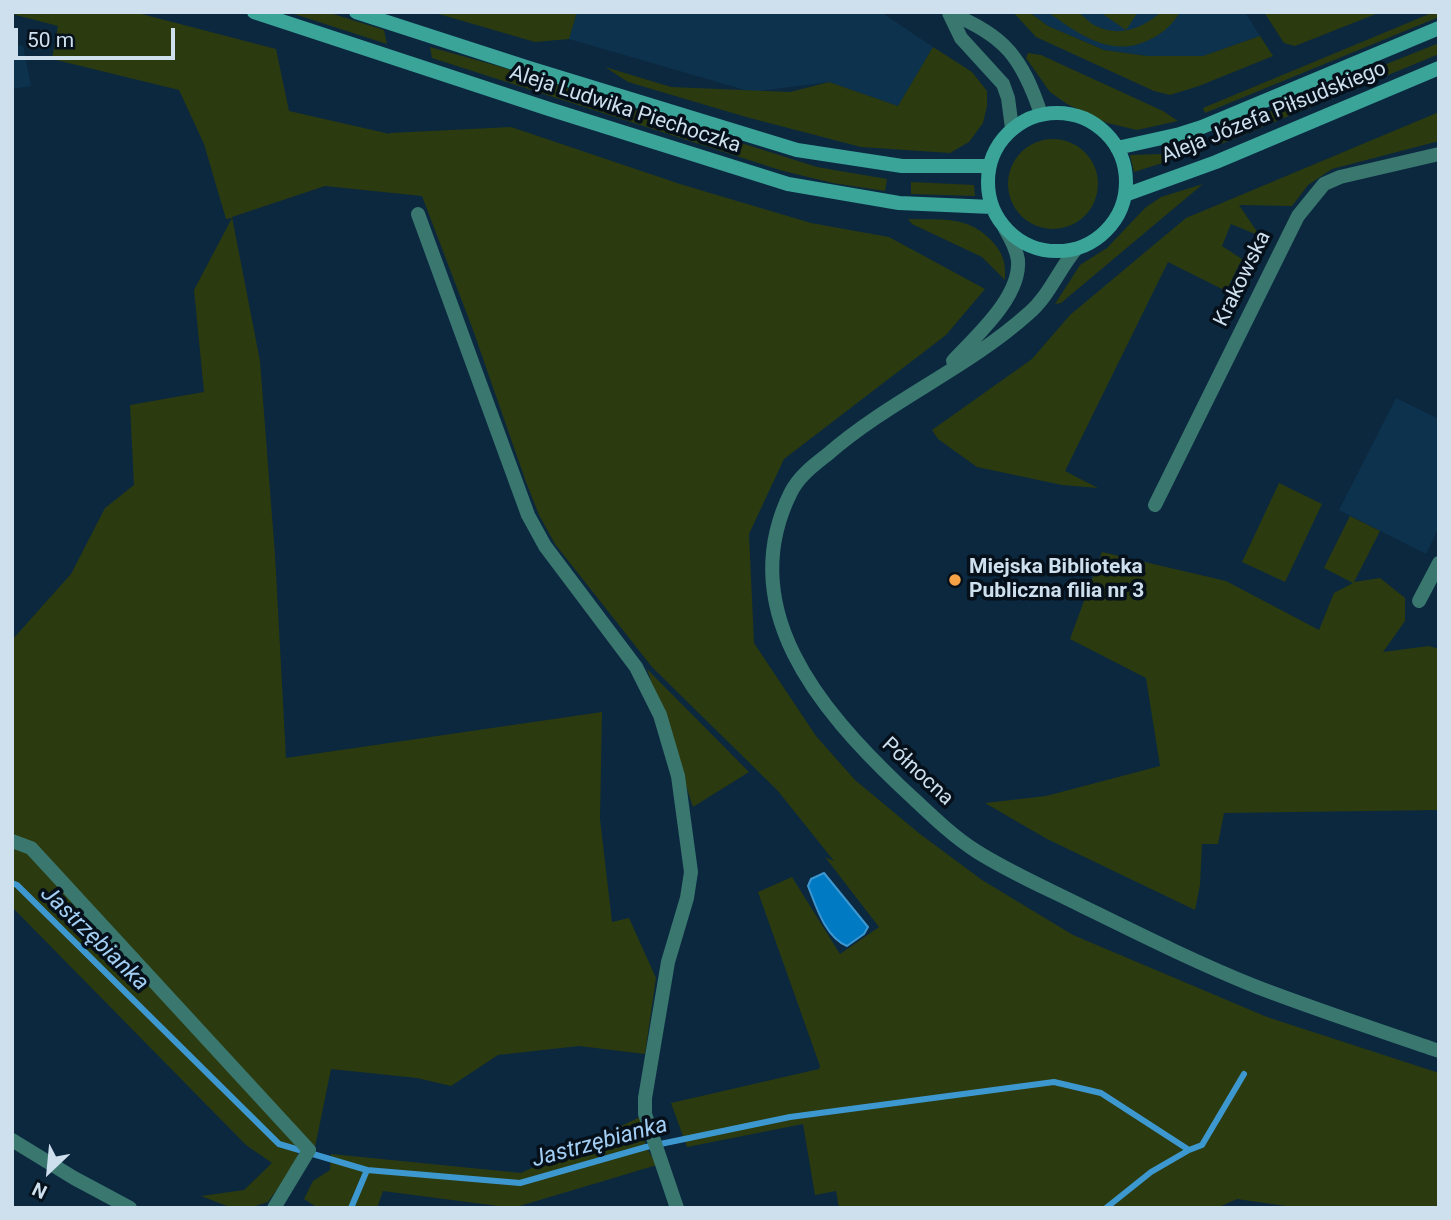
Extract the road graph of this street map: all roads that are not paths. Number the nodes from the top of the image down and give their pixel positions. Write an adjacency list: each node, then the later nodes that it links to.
1 (254, 12): 12 (main road, Aleja Ludwika Piechoczka)
2 (356, 12): 10 (main road, Aleja Ludwika Piechoczka)
3 (948, 12): 6 (street); 7 (street)
4 (1439, 28): 8 (main road, Aleja Józefa Piłsudskiego)
5 (1439, 68): 11 (main road, Aleja Józefa Piłsudskiego)
6 (1041, 114): 7 (main road); 8 (main road)
7 (1012, 128): 10 (main road)
8 (1117, 148): 11 (main road)
9 (1439, 154): 17 (street, Krakowska)
10 (989, 166): 12 (main road)
11 (1125, 195): 15 (main road)
12 (992, 207): 14 (main road)
13 (418, 214): 25 (street)
14 (1005, 229): 15 (main road); 16 (street)
15 (1076, 249): 16 (street, Północna)
16 (938, 378): 21 (street, Północna)
17 (1155, 505)
18 (1439, 563): 19 (street)
19 (1419, 601)
20 (12, 841): 24 (street)
21 (1439, 1051)
22 (12, 1140): 23 (street)
23 (130, 1208)
24 (274, 1208)
25 (677, 1208)

